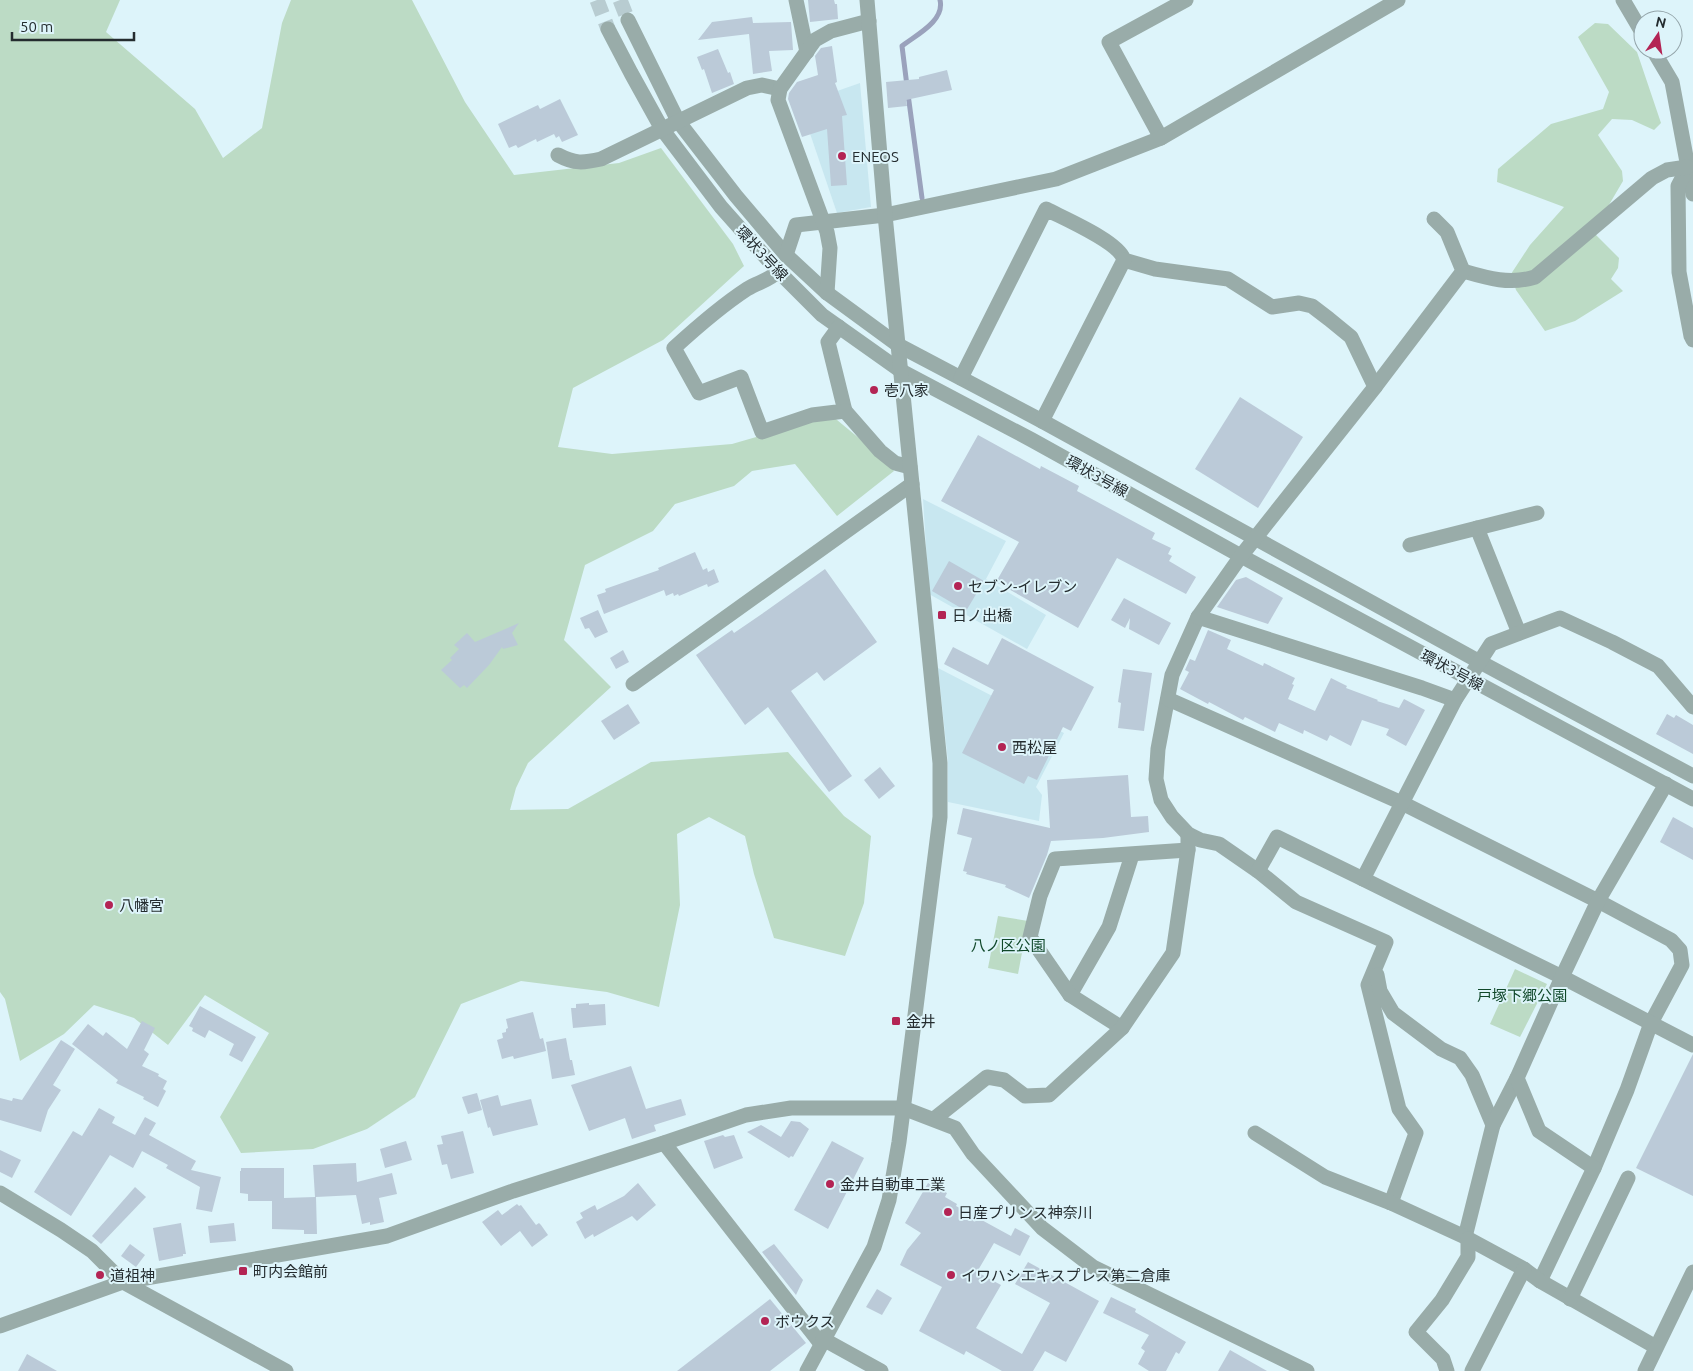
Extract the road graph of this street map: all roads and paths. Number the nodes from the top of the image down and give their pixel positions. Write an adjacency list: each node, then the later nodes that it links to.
1 (796, 0): 10 (street)
2 (867, 0): 8 (street)
3 (1186, 0): 15 (street)
4 (1398, 0): 15 (street)
5 (1623, 0): 6 (street)
6 (1633, 17)
7 (628, 20): 13 (street, 環状3号線)
8 (869, 21): 10 (street); 19 (street)
9 (608, 28): 14 (street, 環状3号線)
10 (806, 52): 12 (street)
11 (1659, 60): 17 (street)
12 (780, 88): 13 (street); 21 (street)
13 (678, 121): 14 (street); 22 (street, 環状3号線)
14 (662, 129): 16 (street); 24 (street, 環状3号線)
15 (1161, 138): 19 (street)
16 (558, 155)
17 (1687, 168): 18 (street); 25 (street); 27 (street)
18 (1693, 194)
19 (885, 215): 21 (street); 30 (street)
20 (1434, 219): 25 (street)
21 (824, 223): 22 (street); 26 (street)
22 (786, 254): 26 (street, 環状3号線)
23 (1124, 260): 32 (street); 33 (street); 35 (street)
24 (778, 271): 28 (street, 環状3号線); 34 (street)
25 (1463, 271): 33 (street)
26 (827, 293): 30 (street, 環状3号線)
27 (1689, 298): 29 (street)
28 (839, 327): 31 (street, 環状3号線); 34 (street)
29 (1693, 340)
30 (898, 345): 31 (street); 32 (street, 環状3号線)
31 (901, 372): 36 (street); 42 (street, 環状3号線)
32 (960, 378): 35 (street, 環状3号線)
33 (1375, 387): 40 (street)
34 (844, 412): 36 (street)
35 (1042, 421): 40 (street, 環状3号線)
36 (910, 467): 37 (street)
37 (912, 484): 47 (street); 68 (street)
38 (1537, 513): 39 (street)
39 (1477, 528): 41 (street); 44 (street)
40 (1255, 539): 42 (street); 45 (street, 環状3号線)
41 (1410, 545)
42 (1241, 556): 43 (street); 46 (street, 環状3号線)
43 (1198, 618): 48 (street); 49 (street)
44 (1519, 633): 45 (street); 50 (street)
45 (1480, 662): 46 (street); 51 (street, 環状3号線)
46 (1468, 678): 49 (street); 52 (street, 環状3号線)
47 (633, 684)
48 (1168, 699): 54 (street); 55 (street)
49 (1455, 700): 54 (street)
50 (1693, 707)
51 (1693, 776)
52 (1666, 784): 53 (street, 環状3号線); 60 (street)
53 (1693, 799)
54 (1402, 803): 59 (street); 60 (street)
55 (1188, 834): 56 (street); 58 (street)
56 (1188, 850): 57 (street); 65 (street)
57 (1132, 855): 63 (street); 63 (street)
58 (1258, 871): 59 (street); 61 (street)
59 (1363, 879): 62 (street)
60 (1598, 901): 62 (street); 64 (street)
61 (1376, 964): 70 (street); 76 (street)
62 (1562, 976): 64 (street); 67 (street)
63 (1070, 996): 65 (street)
64 (1651, 1023): 66 (street); 73 (street)
65 (1122, 1028): 69 (street)
66 (1693, 1045)
67 (1517, 1078): 70 (street); 73 (street)
68 (903, 1108): 69 (street); 72 (street); 84 (street)
69 (934, 1119): 89 (street)
70 (1493, 1125): 77 (street)
71 (1255, 1133): 76 (street)
72 (664, 1143): 81 (street); 84 (street)
73 (1594, 1168): 80 (street)
74 (1628, 1178): 82 (street)
75 (0, 1192): 81 (street)
76 (1391, 1203): 77 (street)
77 (1467, 1238): 78 (street); 90 (street)
78 (1524, 1268): 80 (street); 91 (street)
79 (1693, 1272): 85 (street)
80 (1540, 1281): 82 (street)
81 (123, 1282): 83 (street); 86 (street)
82 (1570, 1299): 85 (street)
83 (0, 1326)
84 (822, 1341): 87 (street); 88 (street)
85 (1656, 1347): 92 (street)
86 (286, 1371)
87 (807, 1371)
88 (880, 1371)
89 (1306, 1371)
90 (1447, 1371)
91 (1472, 1371)
92 (1645, 1371)

